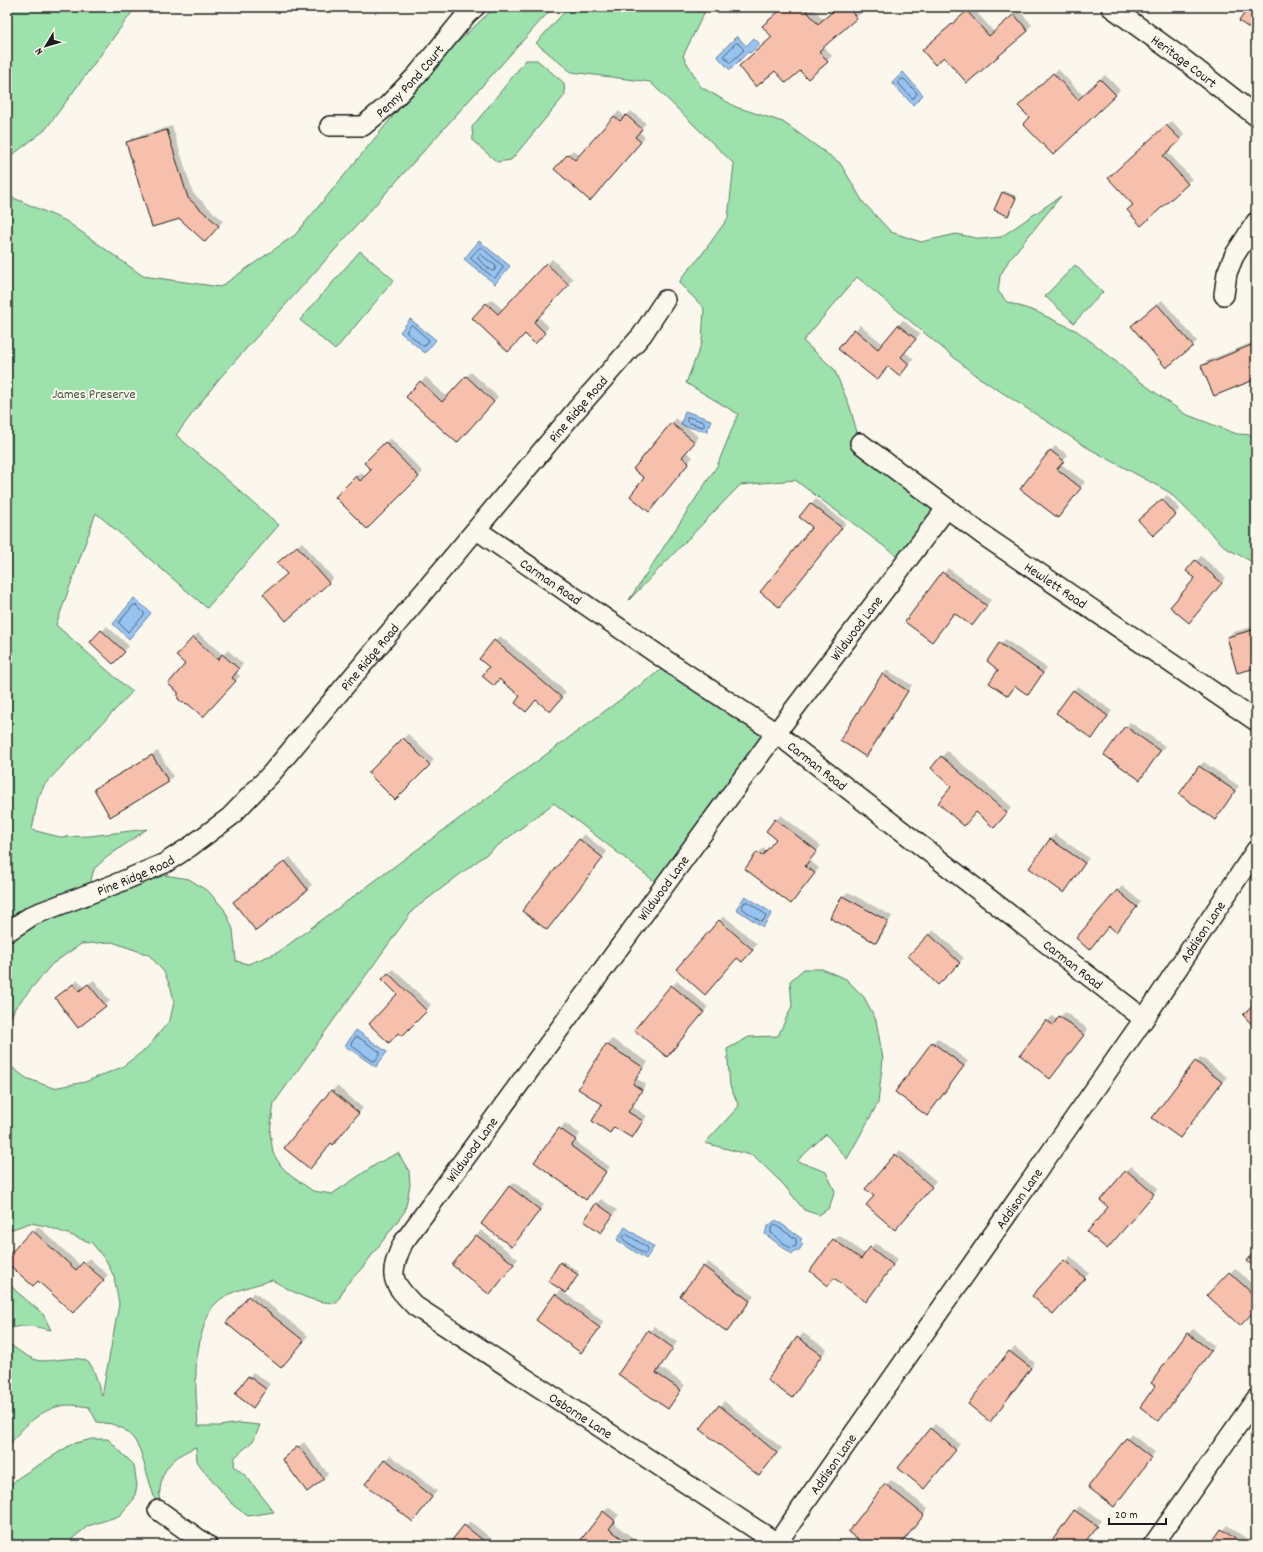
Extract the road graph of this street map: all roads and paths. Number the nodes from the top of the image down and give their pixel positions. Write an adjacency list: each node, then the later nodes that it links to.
1 (475, 7): 4 (street, Penny Pond Court)
2 (1111, 7): 3 (street, Heritage Court)
3 (1256, 116)
4 (330, 126)
5 (1256, 222): 6 (street)
6 (1224, 295)
7 (665, 300): 10 (street, Pine Ridge Road)
8 (860, 443): 9 (street, Hewlett Road)
9 (946, 509): 11 (street, Hewlett Road); 12 (street, Wildwood Lane)
10 (477, 530): 12 (street, Carman Road); 14 (street, Pine Ridge Road)
11 (1256, 720)
12 (776, 733): 15 (street, Carman Road); 16 (street, Wildwood Lane)
13 (1256, 850): 15 (street, Addison Lane)
14 (7, 932)
15 (1144, 1019): 19 (street, Addison Lane)
16 (394, 1275): 19 (street, Osborne Lane)
17 (1256, 1399): 21 (street)
18 (158, 1510): 20 (street)
19 (779, 1544)
20 (207, 1545)
21 (1153, 1545)

